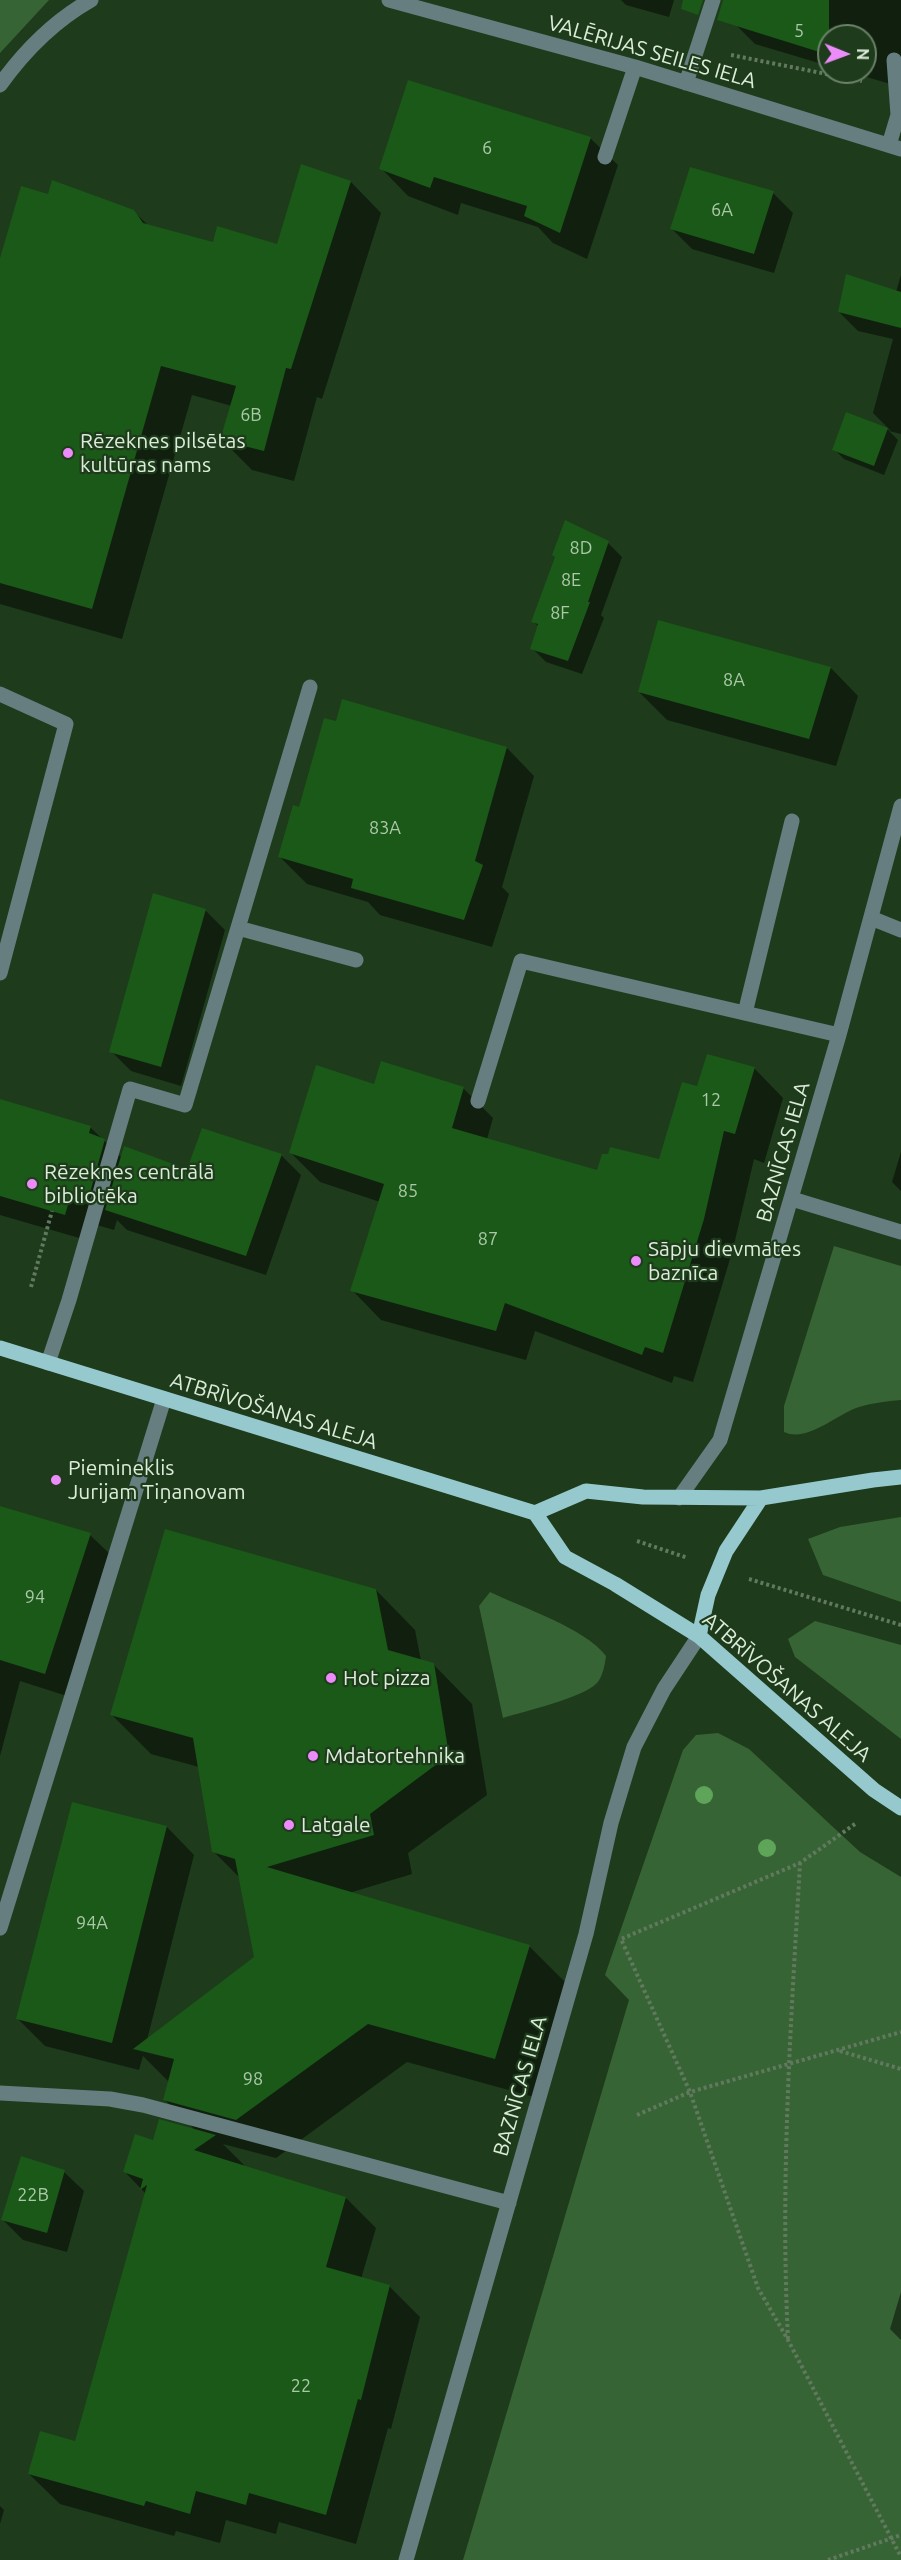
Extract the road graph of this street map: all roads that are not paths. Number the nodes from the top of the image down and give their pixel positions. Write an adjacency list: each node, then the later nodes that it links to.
1 (91, 0): 7 (street)
2 (389, 0): 5 (street, VALĒRIJAS SEILES IELA)
3 (712, 0): 6 (street)
4 (894, 60): 8 (street)
5 (635, 67): 6 (street, VALĒRIJAS SEILES IELA); 9 (street)
6 (686, 82): 8 (street, VALĒRIJAS SEILES IELA)
7 (0, 85)
8 (895, 147)
9 (605, 157)
10 (310, 687): 15 (street)
11 (0, 694): 18 (street)
12 (901, 806): 14 (street, BAZNĪCAS IELA)
13 (792, 821): 19 (street)
14 (871, 918): 16 (street); 20 (street, BAZNĪCAS IELA)
15 (238, 928): 17 (street); 25 (street)
16 (901, 930)
17 (356, 960)
18 (0, 973)
19 (745, 1014): 20 (street); 21 (street)
20 (839, 1035): 22 (street, BAZNĪCAS IELA)
21 (478, 1101)
22 (792, 1199): 23 (street); 28 (street, BAZNĪCAS IELA)
23 (901, 1232)
24 (0, 1348): 25 (main road, ATBRĪVOŠANAS ALEJA)
25 (48, 1363): 26 (main road, ATBRĪVOŠANAS ALEJA)
26 (164, 1399): 30 (main road, ATBRĪVOŠANAS ALEJA); 33 (street)
27 (901, 1477): 29 (main road)
28 (679, 1498): 29 (main road); 30 (main road)
29 (761, 1498): 31 (main road)
30 (536, 1513): 31 (main road, ATBRĪVOŠANAS ALEJA)
31 (699, 1636): 32 (main road, ATBRĪVOŠANAS ALEJA); 35 (street, BAZNĪCAS IELA)
32 (901, 1808)
33 (0, 1928)
34 (0, 2093): 35 (street)
35 (509, 2203): 36 (street, BAZNĪCAS IELA)
36 (406, 2560)

